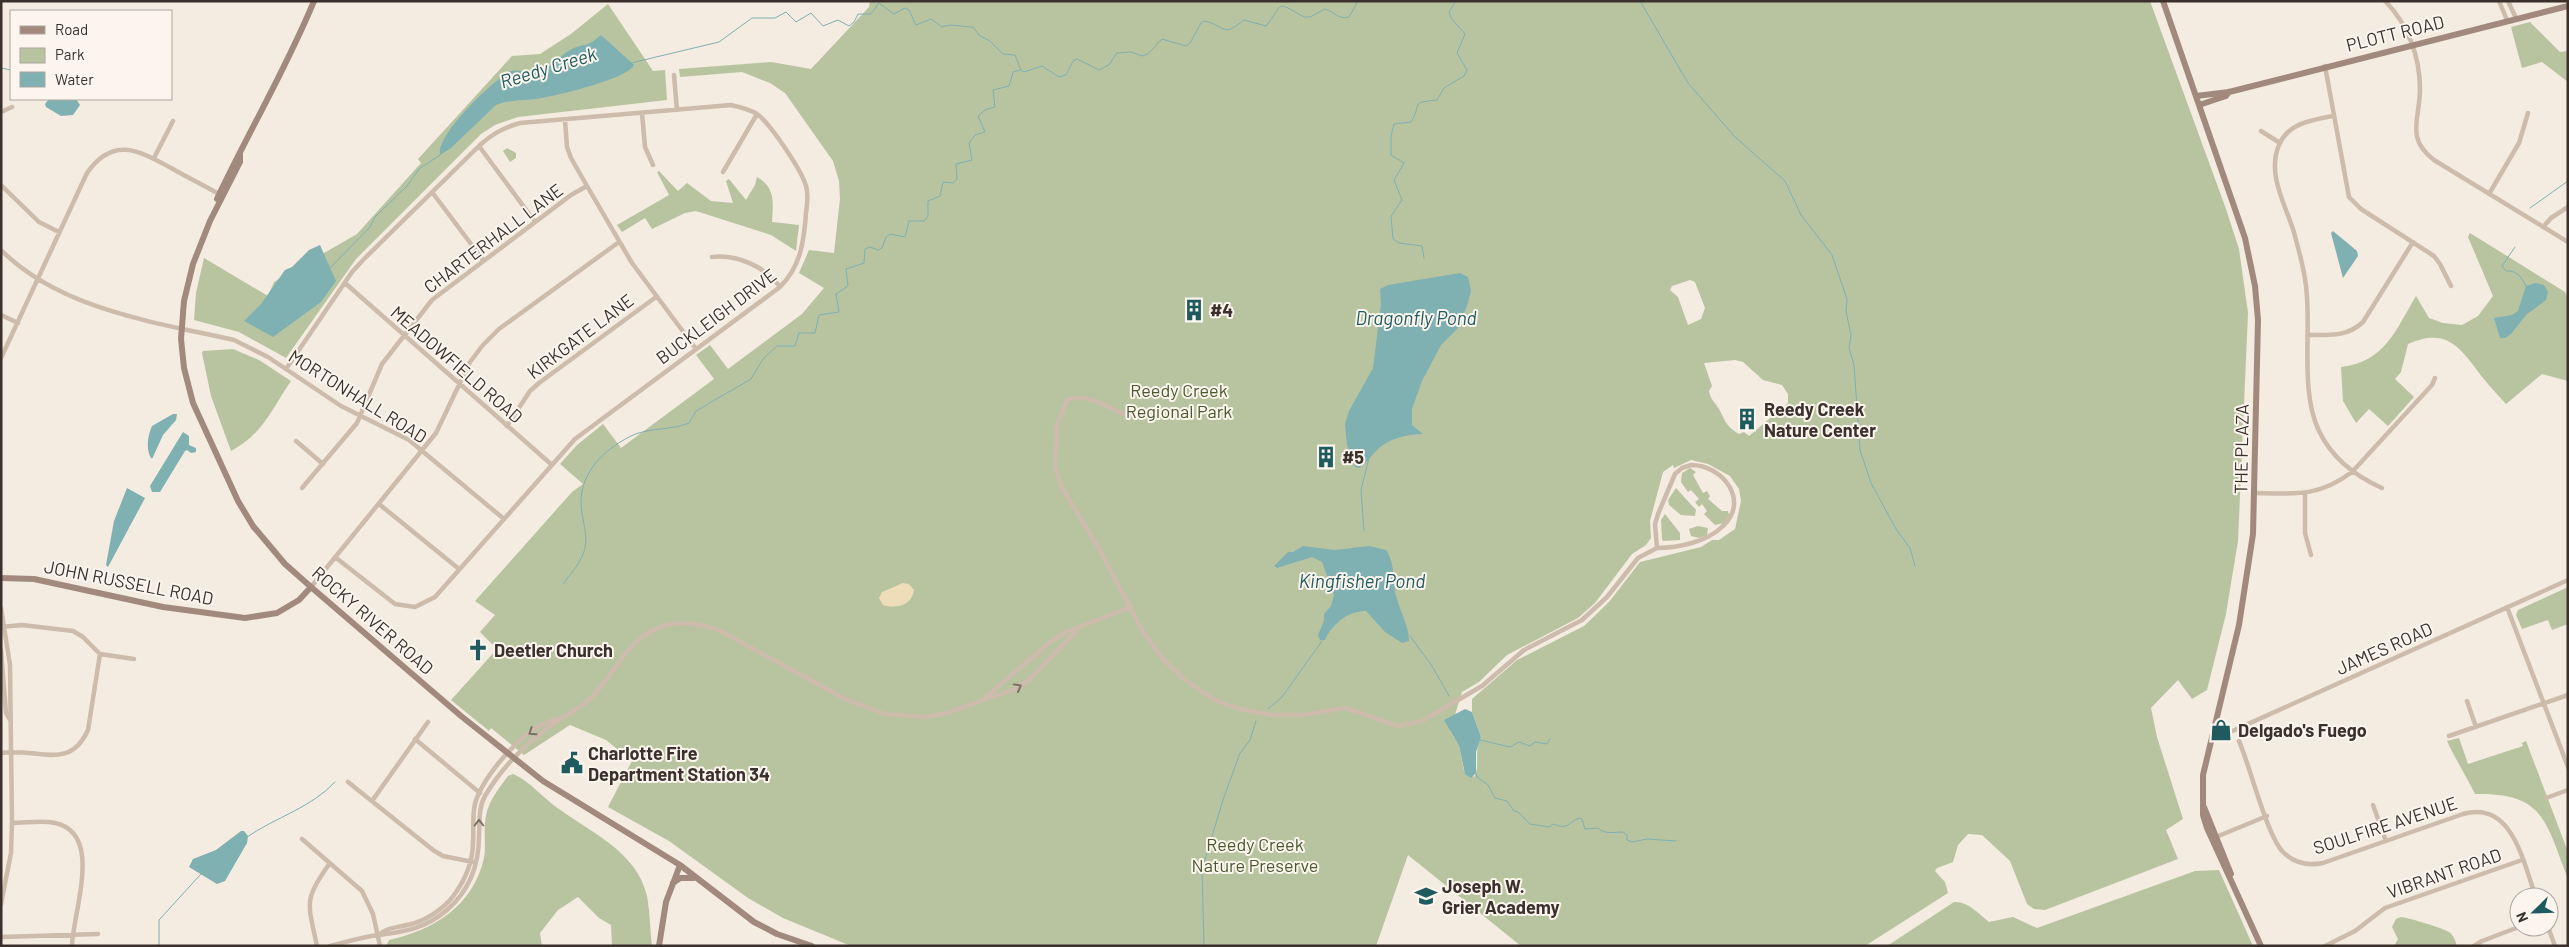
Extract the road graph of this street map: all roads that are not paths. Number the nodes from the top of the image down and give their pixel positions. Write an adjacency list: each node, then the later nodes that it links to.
1 (314, 1): 27 (street, ROCKY RIVER ROAD)
2 (2163, 1): 13 (street, THE PLAZA)
3 (2385, 1): 9 (street)
4 (2499, 1): 8 (street)
5 (2508, 1): 7 (street)
6 (2568, 6): 7 (street, PLOTT ROAD)
7 (2516, 18): 8 (street, PLOTT ROAD)
8 (2507, 20): 9 (street, PLOTT ROAD)
9 (2412, 44): 10 (street, PLOTT ROAD); 35 (street)
10 (2325, 66): 12 (street, PLOTT ROAD); 21 (street)
11 (674, 75): 16 (street)
12 (2229, 92): 13 (street, PLOTT ROAD); 14 (street, PLOTT ROAD)
13 (2196, 96): 14 (street, THE PLAZA)
14 (2199, 105): 72 (street, THE PLAZA)
15 (12, 107): 17 (street)
16 (677, 110): 18 (street); 20 (street)
17 (1, 112)
18 (642, 113): 22 (street); 29 (street)
19 (2528, 113): 35 (street)
20 (757, 114): 30 (street); 50 (street, BUCKLEIGH DRIVE)
21 (2333, 116): 25 (street); 42 (street)
22 (565, 120): 26 (street); 32 (street)
23 (173, 122): 28 (street)
24 (2261, 131): 25 (street)
25 (2280, 142): 55 (street)
26 (479, 146): 33 (street); 38 (street)
27 (240, 154): 34 (street, ROCKY RIVER ROAD); 37 (street, ROCKY RIVER ROAD)
28 (154, 158): 34 (street); 40 (street)
29 (653, 165)
30 (723, 172)
31 (1, 185): 40 (street)
32 (587, 186): 38 (street, CHARTERHALL LANE); 41 (street)
33 (432, 192): 46 (street); 48 (street)
34 (220, 194): 37 (street, ROCKY RIVER ROAD)
35 (2489, 194): 39 (street)
36 (2568, 207): 39 (street)
37 (210, 221): 54 (street, ROCKY RIVER ROAD)
38 (535, 222): 46 (street, CHARTERHALL LANE)
39 (2543, 227): 43 (street)
40 (59, 232): 47 (street)
41 (619, 242): 51 (street); 61 (street, JOHN RUSSELL ROAD)
42 (2413, 242): 49 (street); 55 (street)
43 (2568, 242)
44 (1, 250): 47 (street, MORTONHALL ROAD)
45 (712, 257): 50 (street)
46 (483, 260): 56 (street, CHARTERHALL LANE)
47 (38, 278): 53 (street); 54 (street, MORTONHALL ROAD)
48 (345, 283): 56 (street, MEADOWFIELD ROAD); 59 (street)
49 (2451, 286)
50 (780, 287): 57 (street, BUCKLEIGH DRIVE)
51 (656, 297): 57 (street); 64 (street, KIRKGATE LANE)
52 (1, 315): 53 (street)
53 (18, 323): 58 (street)
54 (181, 328): 59 (street, MORTONHALL ROAD); 82 (street, ROCKY RIVER ROAD)
55 (2309, 335): 69 (street)
56 (404, 336): 61 (street, MEADOWFIELD ROAD); 63 (street, CHARTERHALL LANE)
57 (696, 349): 68 (street, BUCKLEIGH DRIVE)
58 (1, 358)
59 (286, 369): 63 (street, MORTONHALL ROAD)
60 (2435, 378): 69 (street)
61 (460, 384): 64 (street, MEADOWFIELD ROAD); 66 (street, JOHN RUSSELL ROAD)
62 (1124, 414): 83 (street)
63 (361, 416): 66 (street, MORTONHALL ROAD); 67 (street, CHARTERHALL LANE)
64 (508, 426): 68 (street, MEADOWFIELD ROAD)
65 (296, 441): 67 (street)
66 (422, 450): 74 (street, JOHN RUSSELL ROAD); 75 (street, MORTONHALL ROAD)
67 (323, 464): 70 (street, CHARTERHALL LANE)
68 (552, 465): 75 (street, BUCKLEIGH DRIVE)
69 (2352, 472): 71 (street); 73 (street)
70 (302, 488)
71 (2382, 488)
72 (2255, 493): 73 (street); 100 (street, THE PLAZA)
73 (2306, 494): 77 (street)
74 (378, 504): 78 (street, JOHN RUSSELL ROAD); 79 (street)
75 (504, 519): 79 (street, BUCKLEIGH DRIVE)
76 (1657, 548): 76 (street); 83 (street)
77 (2311, 555)
78 (335, 556): 79 (street, BUCKLEIGH DRIVE); 82 (street, JOHN RUSSELL ROAD)
79 (459, 570)
80 (1, 578): 82 (street, JOHN RUSSELL ROAD)
81 (2568, 580): 84 (street, JAMES ROAD)
82 (311, 586): 105 (street, ROCKY RIVER ROAD)
83 (1131, 607): 87 (street)
84 (2507, 607): 93 (street); 100 (street, JAMES ROAD)
85 (1, 608): 86 (street)
86 (3, 626): 89 (street); 96 (street)
87 (1080, 627): 94 (street); 94 (street, one-way to 87)
88 (1, 650): 96 (street)
89 (100, 654): 90 (street); 103 (street)
90 (134, 659)
91 (2568, 695): 93 (street)
92 (2467, 700): 98 (street)
93 (2543, 703): 98 (street); 107 (street)
94 (973, 704): 95 (street)
95 (560, 719): 105 (street, one-way to 105); 106 (street)
96 (10, 720): 103 (street)
97 (428, 722): 101 (street)
98 (2476, 727): 99 (street)
99 (2449, 736)
100 (2211, 737): 115 (street, THE PLAZA)
101 (415, 739): 110 (street); 113 (street)
102 (2239, 741): 116 (street, SOULFIRE AVENUE)
103 (10, 751): 104 (street); 117 (street)
104 (1, 753)
105 (508, 753): 106 (street, ROCKY RIVER ROAD); 110 (street)
106 (514, 758): 111 (street); 125 (street, ROCKY RIVER ROAD)
107 (2568, 767)
108 (348, 782): 113 (street)
109 (2568, 790): 112 (street)
110 (479, 793): 111 (street); 122 (street)
111 (484, 797): 124 (street, one-way to 111)
112 (2546, 798)
113 (372, 801): 122 (street)
114 (2373, 805): 120 (street)
115 (2203, 806): 118 (street, THE PLAZA); 127 (street, THE PLAZA)
116 (2267, 816): 118 (street); 120 (street, SOULFIRE AVENUE)
117 (12, 823): 130 (street); 132 (street)
118 (2216, 837): 127 (street, THE PLAZA)
119 (302, 839): 123 (street)
120 (2386, 841): 121 (street, SOULFIRE AVENUE)
121 (2522, 860): 129 (street, SOULFIRE AVENUE); 143 (street, VIBRANT ROAD)
122 (471, 862): 124 (street); 134 (street)
123 (330, 863): 134 (street); 137 (street)
124 (477, 863): 134 (street)
125 (680, 865): 126 (street, ROCKY RIVER ROAD); 128 (street)
126 (696, 878): 128 (street); 141 (street, ROCKY RIVER ROAD)
127 (2234, 883): 142 (street, THE PLAZA)
128 (671, 886): 140 (street)
129 (2532, 887)
130 (1, 904)
131 (2509, 931): 144 (street)
132 (72, 934): 133 (street); 135 (street); 136 (street)
133 (98, 934)
134 (378, 935): 138 (street); 139 (street)
135 (1, 937)
136 (72, 946)
137 (317, 946)
138 (330, 946)
139 (380, 946)
140 (659, 946)
141 (812, 946)
142 (2261, 946)
143 (2325, 946)
144 (2474, 946)

